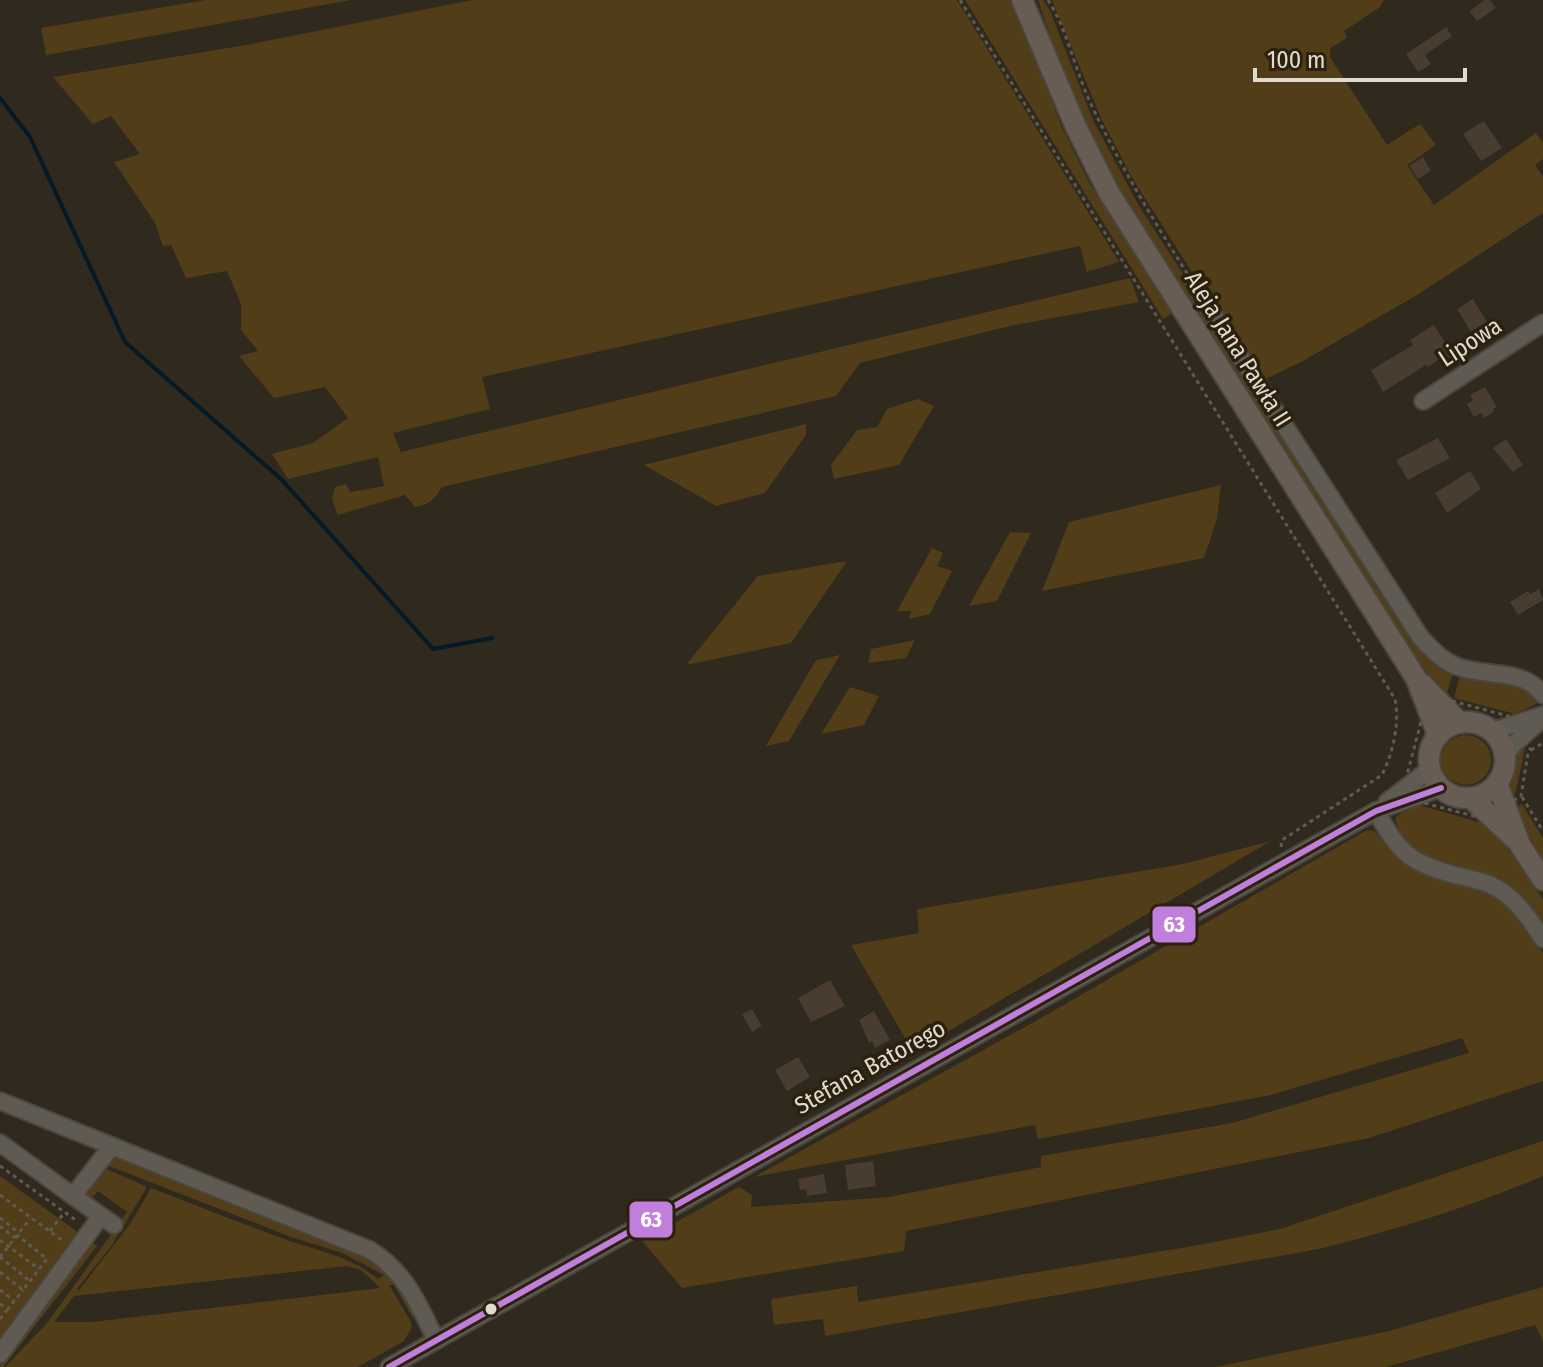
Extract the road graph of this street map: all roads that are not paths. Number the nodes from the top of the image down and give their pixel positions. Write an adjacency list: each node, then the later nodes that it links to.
1 (1022, 0): 3 (main road, Aleja Jana Pawła II)
2 (1032, 0): 3 (main road, Aleja Jana Pawła II)
3 (1038, 35): 7 (main road, Aleja Jana Pawła II)
4 (1202, 297): 8 (street)
5 (1543, 323): 6 (street, Lipowa)
6 (1423, 401)
7 (1416, 678): 10 (main road, Aleja Jana Pawła II); 12 (main road, Aleja Jana Pawła II)
8 (1543, 695)
9 (1543, 717): 11 (street); 13 (street)
10 (1460, 723): 11 (main road); 12 (main road)
11 (1488, 729): 13 (main road)
12 (1438, 735): 14 (main road)
13 (1505, 756): 15 (main road)
14 (1430, 769): 16 (main road); 18 (street, Stefana Batorego)
15 (1497, 783): 17 (main road); 19 (main road)
16 (1441, 788): 17 (main road); 18 (street, Stefana Batorego)
17 (1471, 798): 19 (main road)
18 (1376, 811): 21 (street); 26 (street, Stefana Batorego)
19 (1520, 845): 20 (main road)
20 (1543, 880)
21 (1543, 939)
22 (0, 1101): 24 (street)
23 (0, 1143): 25 (street)
24 (112, 1146): 25 (street); 26 (street)
25 (74, 1197): 27 (street)
26 (436, 1340): 28 (street, Stefana Batorego)
27 (0, 1354)
28 (389, 1367)

